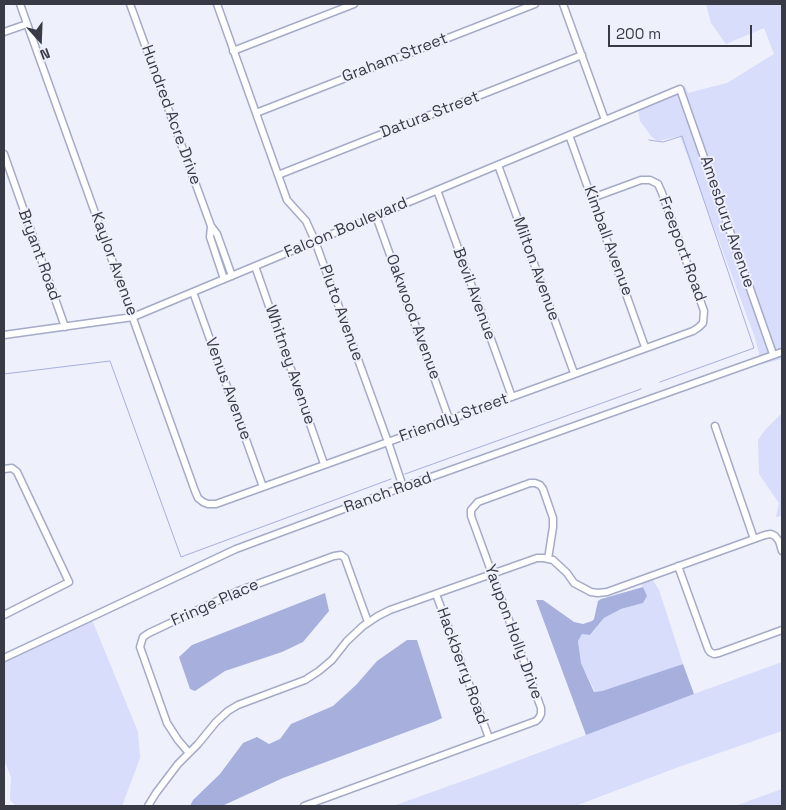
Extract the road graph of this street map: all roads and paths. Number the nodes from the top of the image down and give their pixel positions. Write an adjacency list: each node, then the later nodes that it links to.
1 (20, 4): 7 (street, Kaylor Avenue)
2 (130, 4): 21 (street, Hundred Acre Drive)
3 (217, 4): 9 (street, Pluto Avenue)
4 (354, 4): 9 (street)
5 (535, 4): 12 (street, Graham Street)
6 (563, 4): 10 (street)
7 (27, 24): 8 (street); 27 (street, Kaylor Avenue)
8 (4, 32)
9 (233, 51): 12 (street, Pluto Avenue)
10 (582, 56): 13 (street); 17 (street, Datura Street)
11 (680, 89): 13 (street, Falcon Boulevard); 33 (street, Amesbury Avenue)
12 (256, 113): 17 (street, Pluto Avenue)
13 (605, 120): 14 (street, Falcon Boulevard)
14 (569, 135): 16 (street, Falcon Boulevard); 19 (street, Kimball Avenue)
15 (4, 154): 29 (street, Bryant Road)
16 (498, 165): 18 (street, Falcon Boulevard); 34 (street, Milton Avenue)
17 (278, 175): 22 (street, Pluto Avenue)
18 (437, 190): 20 (street, Falcon Boulevard); 35 (street, Bevil Avenue)
19 (592, 198): 28 (street, Freeport Road); 31 (street, Kimball Avenue)
20 (376, 216): 22 (street, Falcon Boulevard); 36 (street, Oakwood Avenue)
21 (211, 226): 24 (street, Hundred Acre Drive); 25 (street, Hundred Acre Drive)
22 (315, 241): 23 (street, Falcon Boulevard); 38 (street, Pluto Avenue)
23 (255, 266): 24 (street, Falcon Boulevard); 39 (street, Whitney Avenue)
24 (232, 276): 25 (street, Falcon Boulevard)
25 (224, 279): 26 (street, Falcon Boulevard)
26 (193, 292): 27 (street, Falcon Boulevard); 41 (street, Venus Avenue)
27 (133, 317): 29 (street, Falcon Boulevard); 43 (street, Kaylor Avenue)
28 (703, 323): 31 (street, Friendly Street)
29 (65, 327): 30 (street, Falcon Boulevard)
30 (4, 335)
31 (645, 347): 34 (street, Friendly Street)
32 (782, 352): 33 (street, Ranch Road)
33 (773, 354): 42 (street, Ranch Road)
34 (574, 373): 35 (street, Friendly Street)
35 (512, 397): 36 (street, Friendly Street)
36 (449, 419): 38 (street, Friendly Street)
37 (714, 426): 44 (street)
38 (388, 442): 39 (street, Friendly Street); 42 (street, Pluto Avenue)
39 (324, 464): 41 (street, Friendly Street)
40 (4, 469): 50 (street)
41 (263, 487): 43 (street, Friendly Street)
42 (403, 487): 53 (street, Ranch Road)
43 (203, 502)
44 (754, 539): 45 (street); 47 (street)
45 (782, 551)
46 (548, 559): 47 (street); 48 (street); 48 (street, Yaupon Holly Drive)
47 (678, 566): 52 (street)
48 (492, 574): 49 (street); 54 (street, Yaupon Holly Drive)
49 (436, 594): 51 (street); 54 (street, Hackberry Road)
50 (4, 615)
51 (368, 622): 55 (street); 55 (street, Fringe Place)
52 (782, 630)
53 (4, 657)
54 (489, 738): 57 (street, Yaupon Holly Drive)
55 (189, 753): 56 (street)
56 (148, 806)
57 (304, 806)

